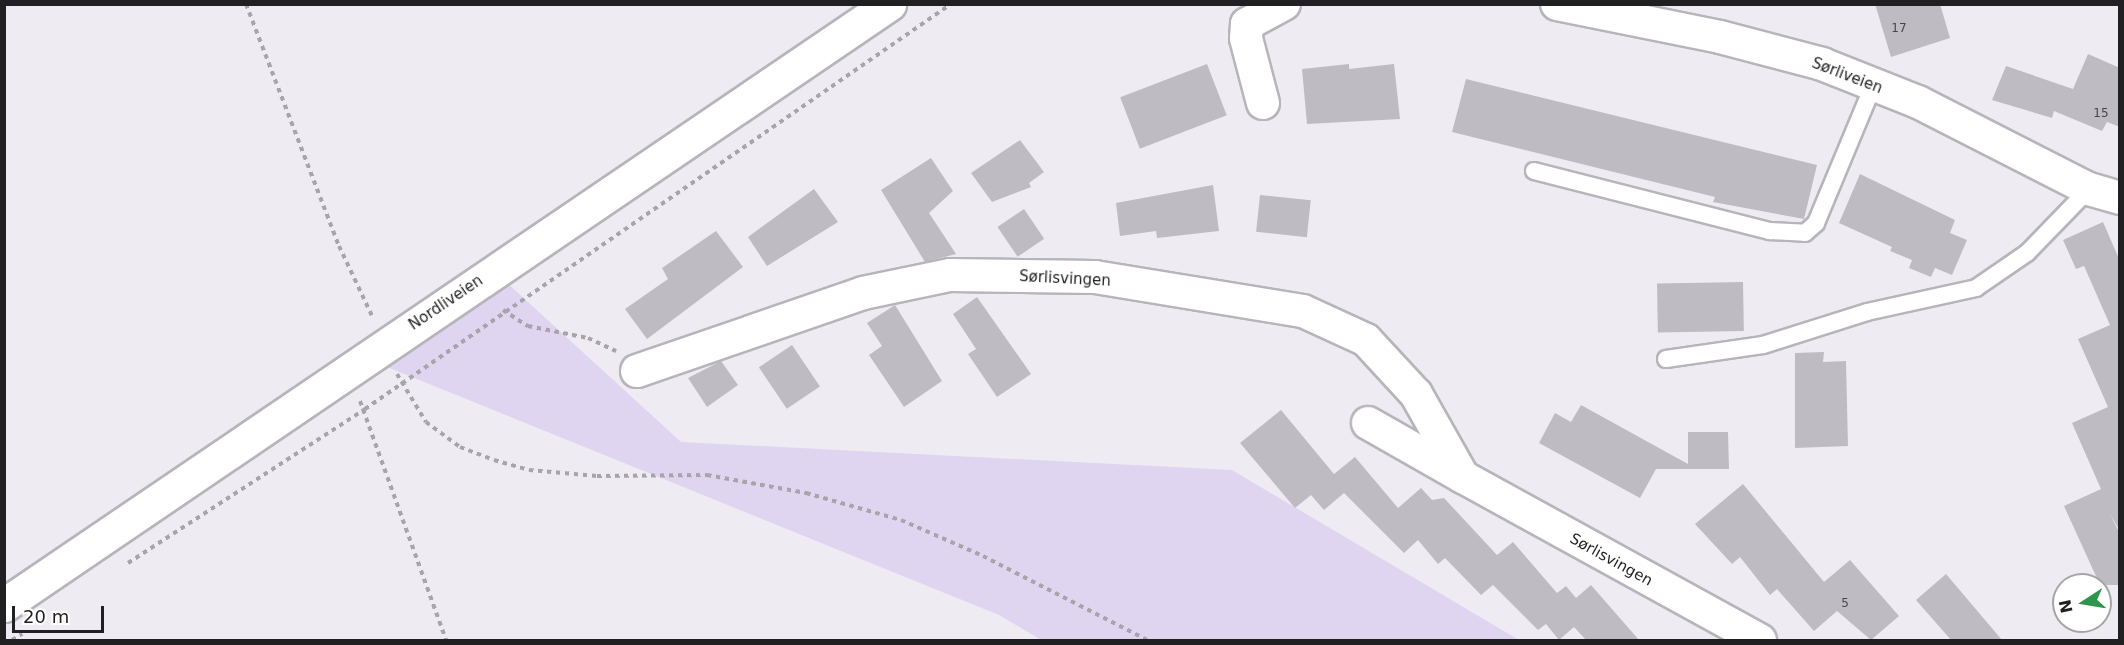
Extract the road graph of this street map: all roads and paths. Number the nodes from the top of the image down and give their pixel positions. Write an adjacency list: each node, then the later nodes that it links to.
1 (246, 4): 13 (path)
2 (889, 4): 13 (main road, Nordliveien)
3 (951, 4): 12 (path)
4 (1284, 4): 8 (street)
5 (1557, 4): 6 (street, Sørliveien)
6 (1667, 14): 7 (street, Sørliveien)
7 (1873, 86): 9 (lane); 10 (street, Sørliveien)
8 (1263, 103)
9 (1534, 171)
10 (2089, 189): 11 (street, Sørliveien); 14 (lane)
11 (2120, 198)
12 (503, 310): 15 (path); 17 (path)
13 (385, 344): 16 (main road, Nordliveien); 17 (path)
14 (1666, 359)
15 (637, 371): 20 (street, Sørlisvingen)
16 (342, 373): 18 (path); 22 (main road, Nordliveien)
17 (400, 381): 18 (path); 26 (path)
18 (365, 409): 21 (path); 25 (path)
19 (1368, 423): 20 (street, Sørlisvingen)
20 (1463, 477): 27 (street, Sørlisvingen)
21 (116, 571)
22 (4, 605)
23 (31, 628): 24 (path)
24 (12, 640)
25 (446, 640)
26 (1147, 640)
27 (1760, 640)

